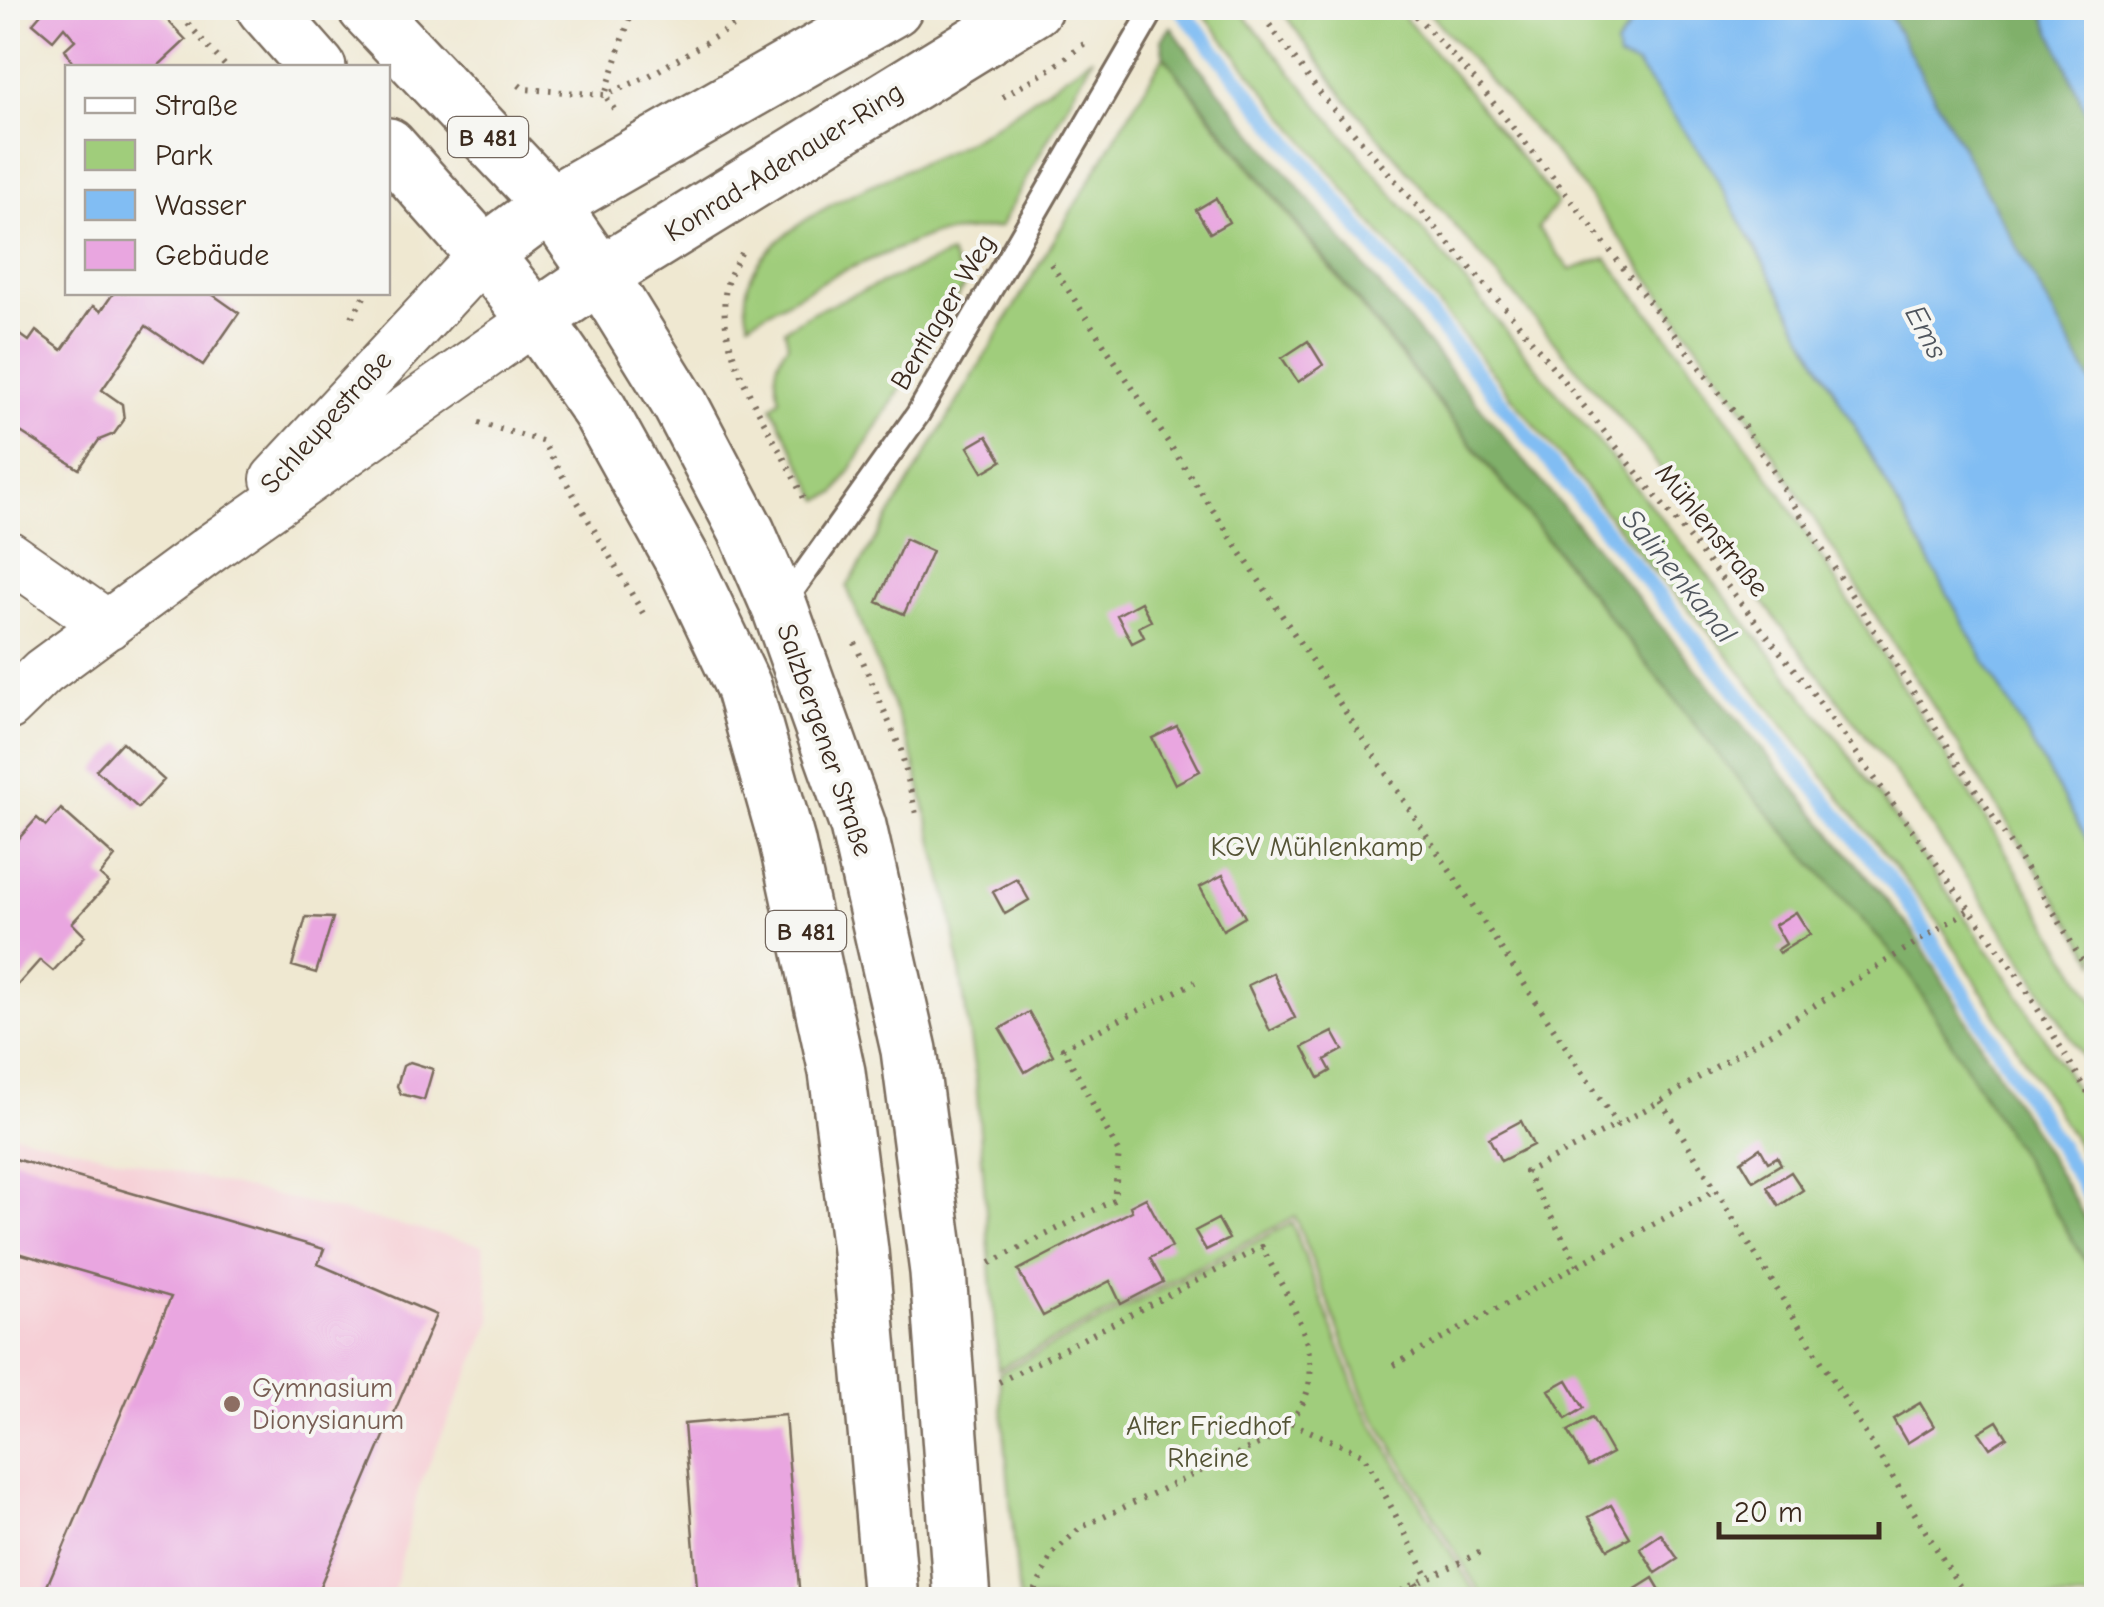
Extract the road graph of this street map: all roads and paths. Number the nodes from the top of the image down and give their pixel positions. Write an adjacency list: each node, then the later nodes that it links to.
1 (174, 8): 12 (path)
2 (265, 8): 13 (main road)
3 (366, 8): 18 (main road, Salzbergener Straße / B 481)
4 (632, 8): 15 (path)
5 (762, 8): 15 (path)
6 (894, 8): 18 (main road)
7 (1034, 8): 22 (main road, Konrad-Adenauer-Ring)
8 (1154, 8): 19 (lane, Bentlager Weg)
9 (1257, 8): 34 (path, Mühlenstraße)
10 (1409, 8): 36 (path)
11 (1068, 57): 16 (path)
12 (224, 65)
13 (315, 65)
14 (513, 80): 15 (path)
15 (605, 94)
16 (1000, 98)
17 (390, 148): 21 (main road, B 481)
18 (551, 204): 21 (main road); 22 (main road, Salzbergener Straße / B 481)
19 (1028, 230): 26 (lane, Bentlager Weg); 39 (path)
20 (742, 249): 26 (path)
21 (484, 254): 23 (main road, B 481); 25 (street, Schleupestraße)
22 (600, 275): 23 (main road, Konrad-Adenauer-Ring); 28 (main road, Salzbergener Straße / B 481)
23 (536, 319): 25 (street, Schleupestraße); 49 (main road, B 481)
24 (474, 422): 29 (path)
25 (212, 548): 30 (street, Schleupestraße)
26 (822, 552): 28 (lane, Bentlager Weg)
27 (8, 555): 30 (street)
28 (780, 608): 50 (main road, Salzbergener Straße / B 481)
29 (645, 617)
30 (108, 624): 32 (street, Schleupestraße)
31 (852, 636): 33 (path)
32 (8, 706)
33 (918, 826)
34 (1970, 909): 37 (path); 38 (path, Mühlenstraße)
35 (1195, 982): 41 (path)
36 (2096, 986)
37 (1661, 1100): 39 (path); 40 (path)
38 (2096, 1106)
39 (1617, 1124): 42 (path)
40 (1716, 1190): 42 (path); 54 (path)
41 (990, 1263)
42 (1578, 1266): 43 (path)
43 (1394, 1365)
44 (989, 1388): 45 (path)
45 (1291, 1423): 47 (path); 51 (path)
46 (1483, 1551): 47 (path)
47 (1428, 1576): 48 (path)
48 (1416, 1583): 52 (path); 53 (path)
49 (891, 1600)
50 (962, 1600)
51 (1036, 1600)
52 (1383, 1600)
53 (1426, 1600)
54 (1968, 1600)

